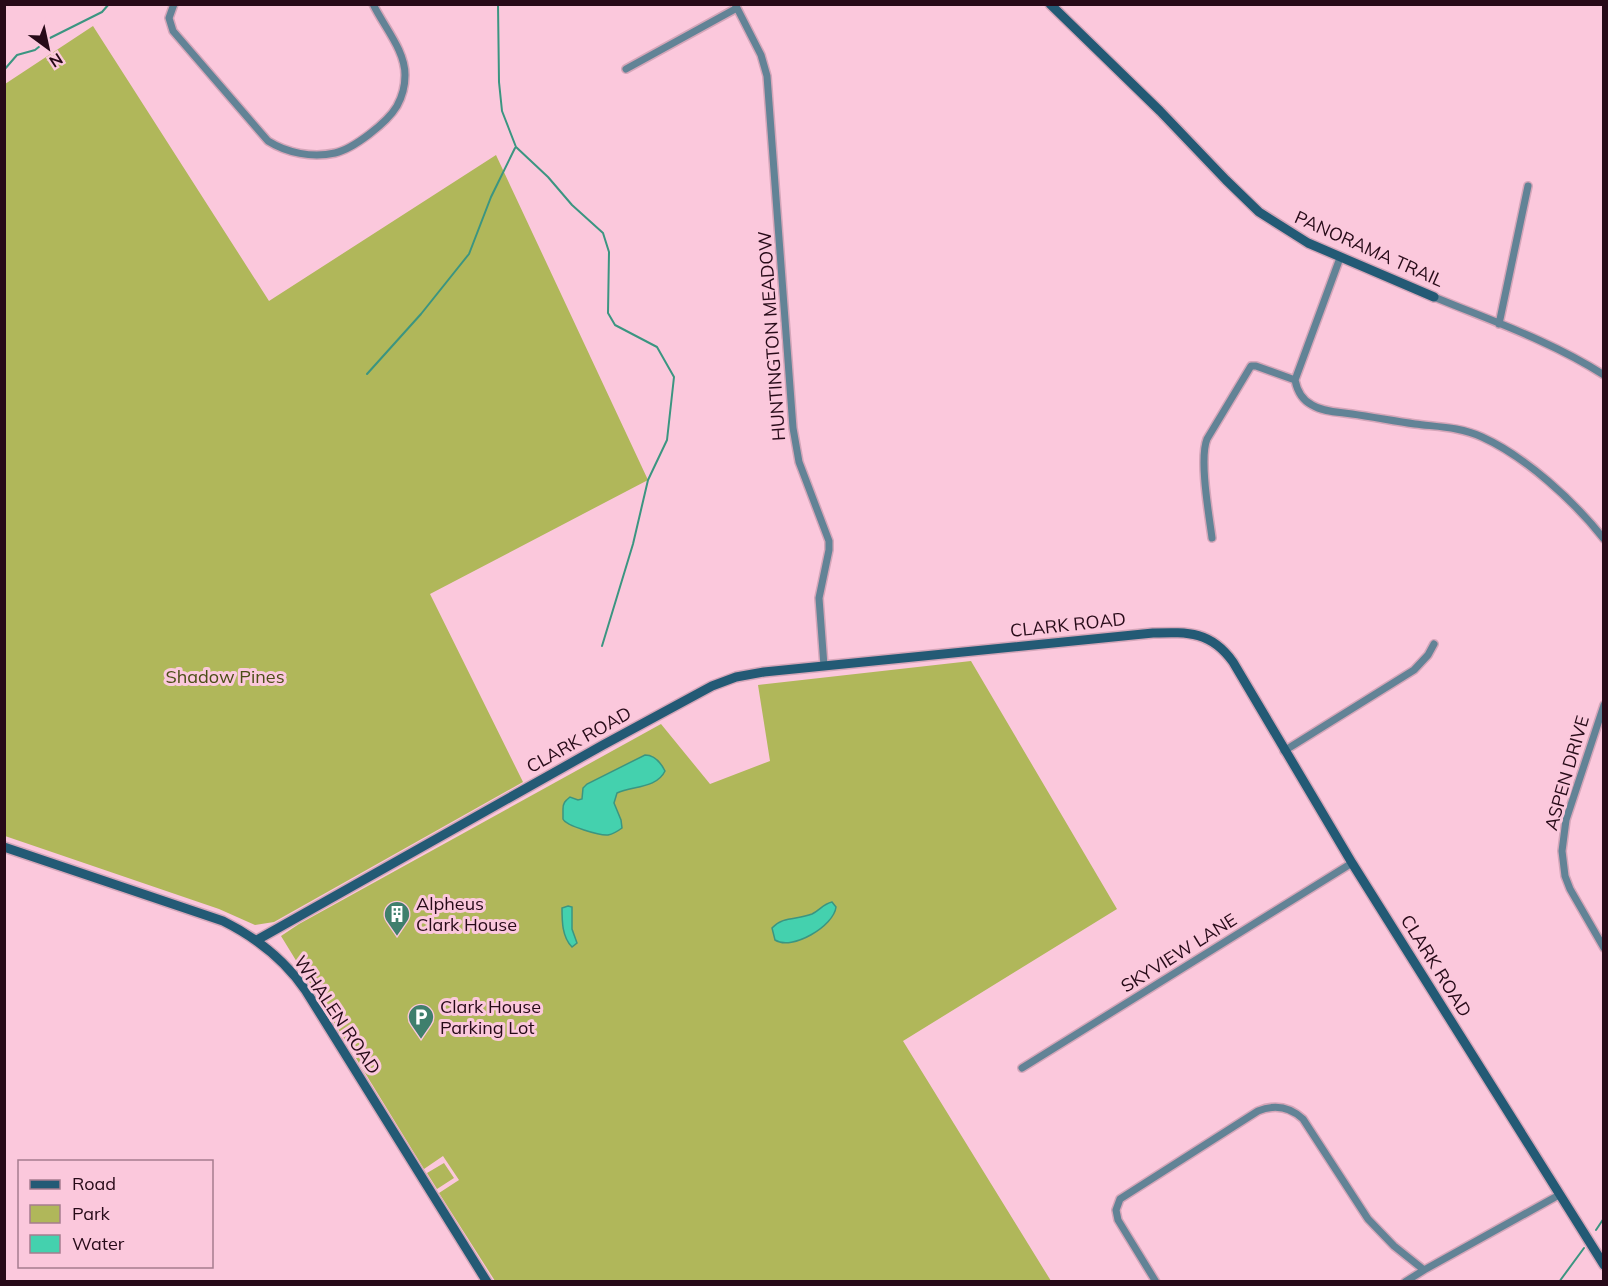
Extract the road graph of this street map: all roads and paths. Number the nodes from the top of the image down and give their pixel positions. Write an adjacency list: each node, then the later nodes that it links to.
1 (174, 4): 2 (street)
2 (373, 4)
3 (1050, 4): 7 (street, PANORAMA TRAIL)
4 (736, 6): 5 (street); 15 (street, HUNTINGTON MEADOW)
5 (626, 69)
6 (1528, 186): 9 (street)
7 (1340, 258): 8 (street, PANORAMA TRAIL); 11 (street)
8 (1434, 297): 9 (street, PANORAMA TRAIL)
9 (1499, 324): 10 (street, PANORAMA TRAIL)
10 (1604, 375)
11 (1295, 380): 12 (street); 13 (street)
12 (1212, 538)
13 (1604, 539)
14 (1434, 644): 17 (street)
15 (824, 666): 17 (street, CLARK ROAD); 20 (street, CLARK ROAD)
16 (1604, 705): 21 (street, ASPEN DRIVE)
17 (1284, 751): 19 (street, CLARK ROAD)
18 (4, 847): 20 (street, WHALEN ROAD)
19 (1352, 863): 22 (street, SKYVIEW LANE); 23 (street, CLARK ROAD)
20 (257, 940): 26 (street, WHALEN ROAD)
21 (1604, 948)
22 (1022, 1068)
23 (1559, 1196): 24 (street, CLARK ROAD); 25 (street)
24 (1604, 1265)
25 (1424, 1270): 27 (street); 28 (street)
26 (488, 1281)
27 (1156, 1281)
28 (1405, 1281)

